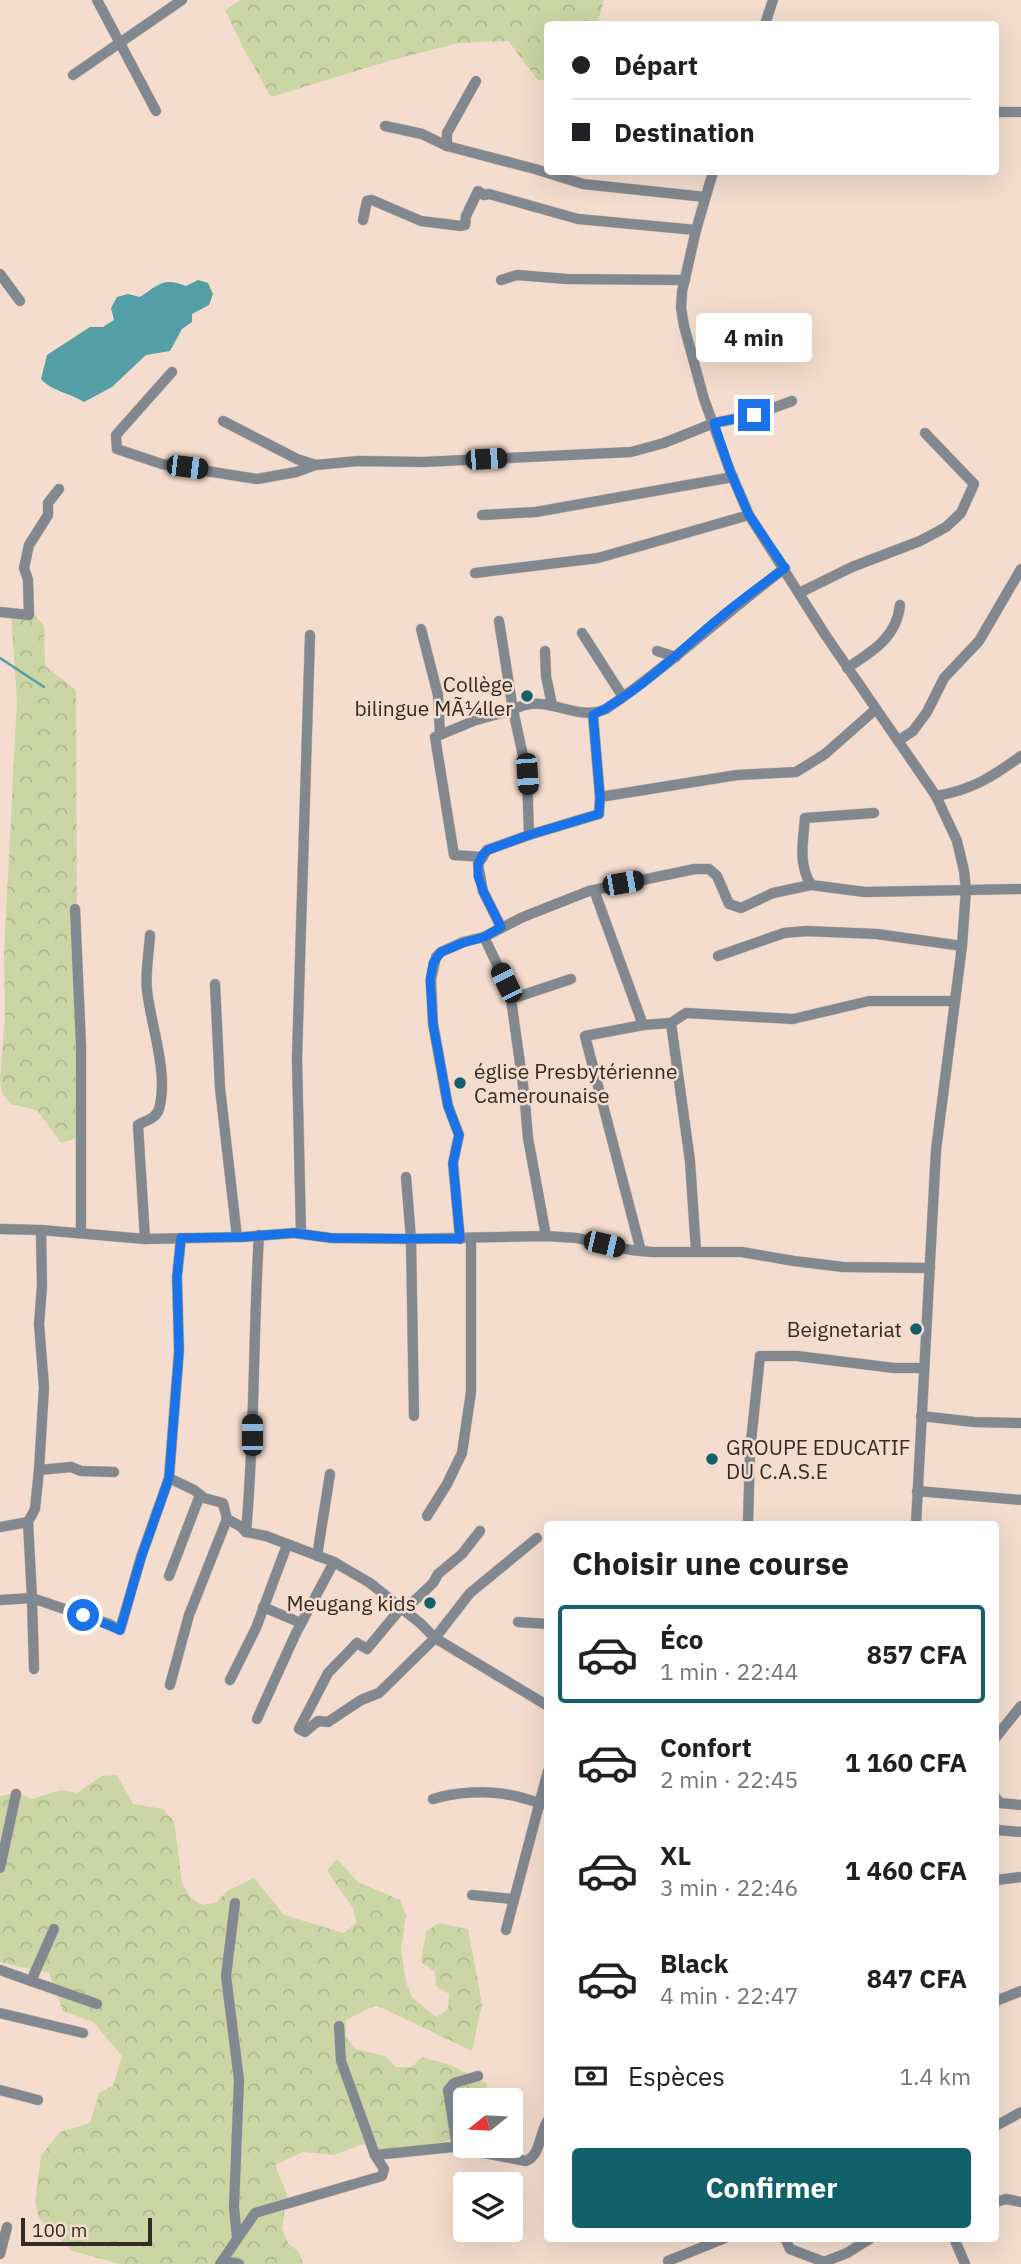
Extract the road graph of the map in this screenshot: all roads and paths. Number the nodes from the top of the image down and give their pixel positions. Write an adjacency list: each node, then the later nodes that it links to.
1 (97, 0): 5 (street)
2 (182, 0): 5 (street)
3 (773, 0): 4 (street)
4 (766, 21)
5 (120, 41): 6 (street); 8 (street)
6 (72, 75)
7 (476, 81): 12 (street)
8 (156, 111)
9 (999, 111): 10 (street)
10 (1021, 112)
11 (385, 126): 12 (street)
12 (447, 146): 13 (street)
13 (544, 172)
14 (554, 175): 16 (street)
15 (712, 175): 16 (street)
16 (705, 197): 18 (street)
17 (363, 220): 18 (street)
18 (696, 230): 21 (street)
19 (0, 274): 22 (street)
20 (501, 280): 21 (street)
21 (685, 280): 26 (street)
22 (20, 301)
23 (172, 372): 28 (street)
24 (792, 401): 26 (street)
25 (223, 421): 28 (street)
26 (714, 423): 28 (street); 29 (street)
27 (925, 433): 36 (street)
28 (316, 465)
29 (733, 477): 31 (street); 32 (street)
30 (59, 489): 38 (street)
31 (482, 515)
32 (749, 515): 33 (street); 35 (street)
33 (785, 568): 36 (street); 45 (street)
34 (1021, 570): 53 (street)
35 (475, 573)
36 (799, 593): 46 (street)
37 (900, 605): 46 (street)
38 (0, 612)
39 (499, 621): 50 (street)
40 (421, 629): 52 (street)
41 (582, 633): 47 (street)
42 (310, 635): 80 (street)
43 (545, 651): 48 (street)
44 (657, 651): 45 (street)
45 (676, 657): 47 (street)
46 (847, 668): 49 (street)
47 (623, 697): 51 (street)
48 (552, 705): 50 (street); 51 (street)
49 (876, 709): 53 (street); 56 (street)
50 (513, 710): 52 (street); 58 (street)
51 (593, 715): 56 (street)
52 (440, 735): 59 (street)
53 (898, 741): 55 (street)
54 (1021, 756): 55 (street)
55 (936, 796): 61 (street)
56 (600, 797): 58 (street)
57 (874, 813): 60 (street)
58 (529, 835): 59 (street)
59 (483, 857): 65 (street)
60 (811, 885): 61 (street); 63 (street)
61 (966, 889): 62 (street); 68 (street)
62 (1021, 889)
63 (594, 890): 65 (street); 75 (street)
64 (75, 909): 79 (street)
65 (501, 927): 67 (street)
66 (150, 935): 86 (street)
67 (484, 937): 72 (street); 88 (street)
68 (962, 946): 69 (street); 73 (street)
69 (718, 956)
70 (570, 979): 72 (street)
71 (215, 984): 83 (street)
72 (511, 999): 82 (street)
73 (955, 1001): 74 (street); 91 (street)
74 (671, 1023): 75 (street); 90 (street)
75 (643, 1025): 89 (street)
76 (406, 1177): 87 (street)
77 (0, 1230): 78 (street)
78 (41, 1230): 79 (street); 96 (street)
79 (81, 1233): 86 (street)
80 (300, 1233): 81 (street); 87 (street)
81 (259, 1235): 83 (street); 110 (street)
82 (546, 1236): 85 (street); 89 (street)
83 (237, 1237): 84 (street)
84 (181, 1238): 86 (street); 99 (street)
85 (471, 1238): 88 (street); 103 (street)
86 (145, 1239)
87 (411, 1239): 88 (street); 93 (street)
88 (460, 1239)
89 (641, 1251): 90 (street)
90 (696, 1251): 91 (street)
91 (930, 1268): 92 (street)
92 (924, 1368): 94 (street); 105 (street)
93 (414, 1416)
94 (921, 1416): 95 (street); 100 (street)
95 (1021, 1423)
96 (39, 1470): 97 (street); 107 (street)
97 (114, 1472)
98 (330, 1474): 113 (street)
99 (169, 1478): 101 (street); 116 (street)
100 (918, 1491): 102 (street); 106 (street)
101 (200, 1495): 104 (street); 115 (street)
102 (1021, 1500)
103 (427, 1516)
104 (227, 1519): 110 (street); 126 (street)
105 (748, 1521)
106 (916, 1521)
107 (27, 1522): 108 (street); 116 (street)
108 (0, 1527)
109 (480, 1531): 119 (street)
110 (246, 1532): 112 (street)
111 (537, 1538): 123 (street)
112 (288, 1545): 113 (street); 118 (street)
113 (317, 1556): 114 (street)
114 (334, 1562): 119 (street); 121 (street)
115 (169, 1576)
116 (32, 1598): 117 (street); 124 (street)
117 (0, 1600)
118 (263, 1606): 121 (street); 125 (street)
119 (401, 1608): 123 (street); 123 (street)
120 (518, 1622): 122 (street)
121 (302, 1623): 129 (street)
122 (544, 1624)
123 (435, 1638): 127 (street)
124 (34, 1669)
125 (230, 1681)
126 (170, 1685)
127 (544, 1704)
128 (1021, 1706): 130 (street)
129 (257, 1719)
130 (999, 1733)
131 (16, 1794): 138 (street)
132 (433, 1799): 134 (street)
133 (999, 1802): 135 (street)
134 (544, 1804): 142 (street)
135 (1021, 1805)
136 (999, 1830): 137 (street)
137 (1021, 1832)
138 (0, 1868)
139 (1021, 1877): 140 (street)
140 (999, 1880)
141 (471, 1895): 142 (street)
142 (513, 1899): 145 (street)
143 (235, 1903): 167 (street)
144 (54, 1929): 147 (street)
145 (506, 1930)
146 (0, 1970): 147 (street)
147 (31, 1982): 150 (street)
148 (1021, 1991): 149 (street)
149 (999, 2000)
150 (97, 2004)
151 (0, 2013): 153 (street)
152 (339, 2026): 162 (street)
153 (83, 2033)
154 (478, 2076): 158 (street)
155 (0, 2090): 156 (street)
156 (38, 2100)
157 (1021, 2112): 159 (street)
158 (453, 2122)
159 (999, 2124)
160 (544, 2125): 163 (street)
161 (453, 2147): 162 (street)
162 (375, 2155): 167 (street)
163 (507, 2158)
164 (999, 2201): 165 (street)
165 (1021, 2202)
166 (7, 2227): 172 (street)
167 (237, 2237): 174 (street)
168 (715, 2242): 173 (street)
169 (787, 2242): 170 (street)
170 (865, 2242)
171 (956, 2242): 176 (street)
172 (0, 2254)
173 (668, 2261)
174 (221, 2262): 175 (street)
175 (239, 2264)
176 (965, 2264)

